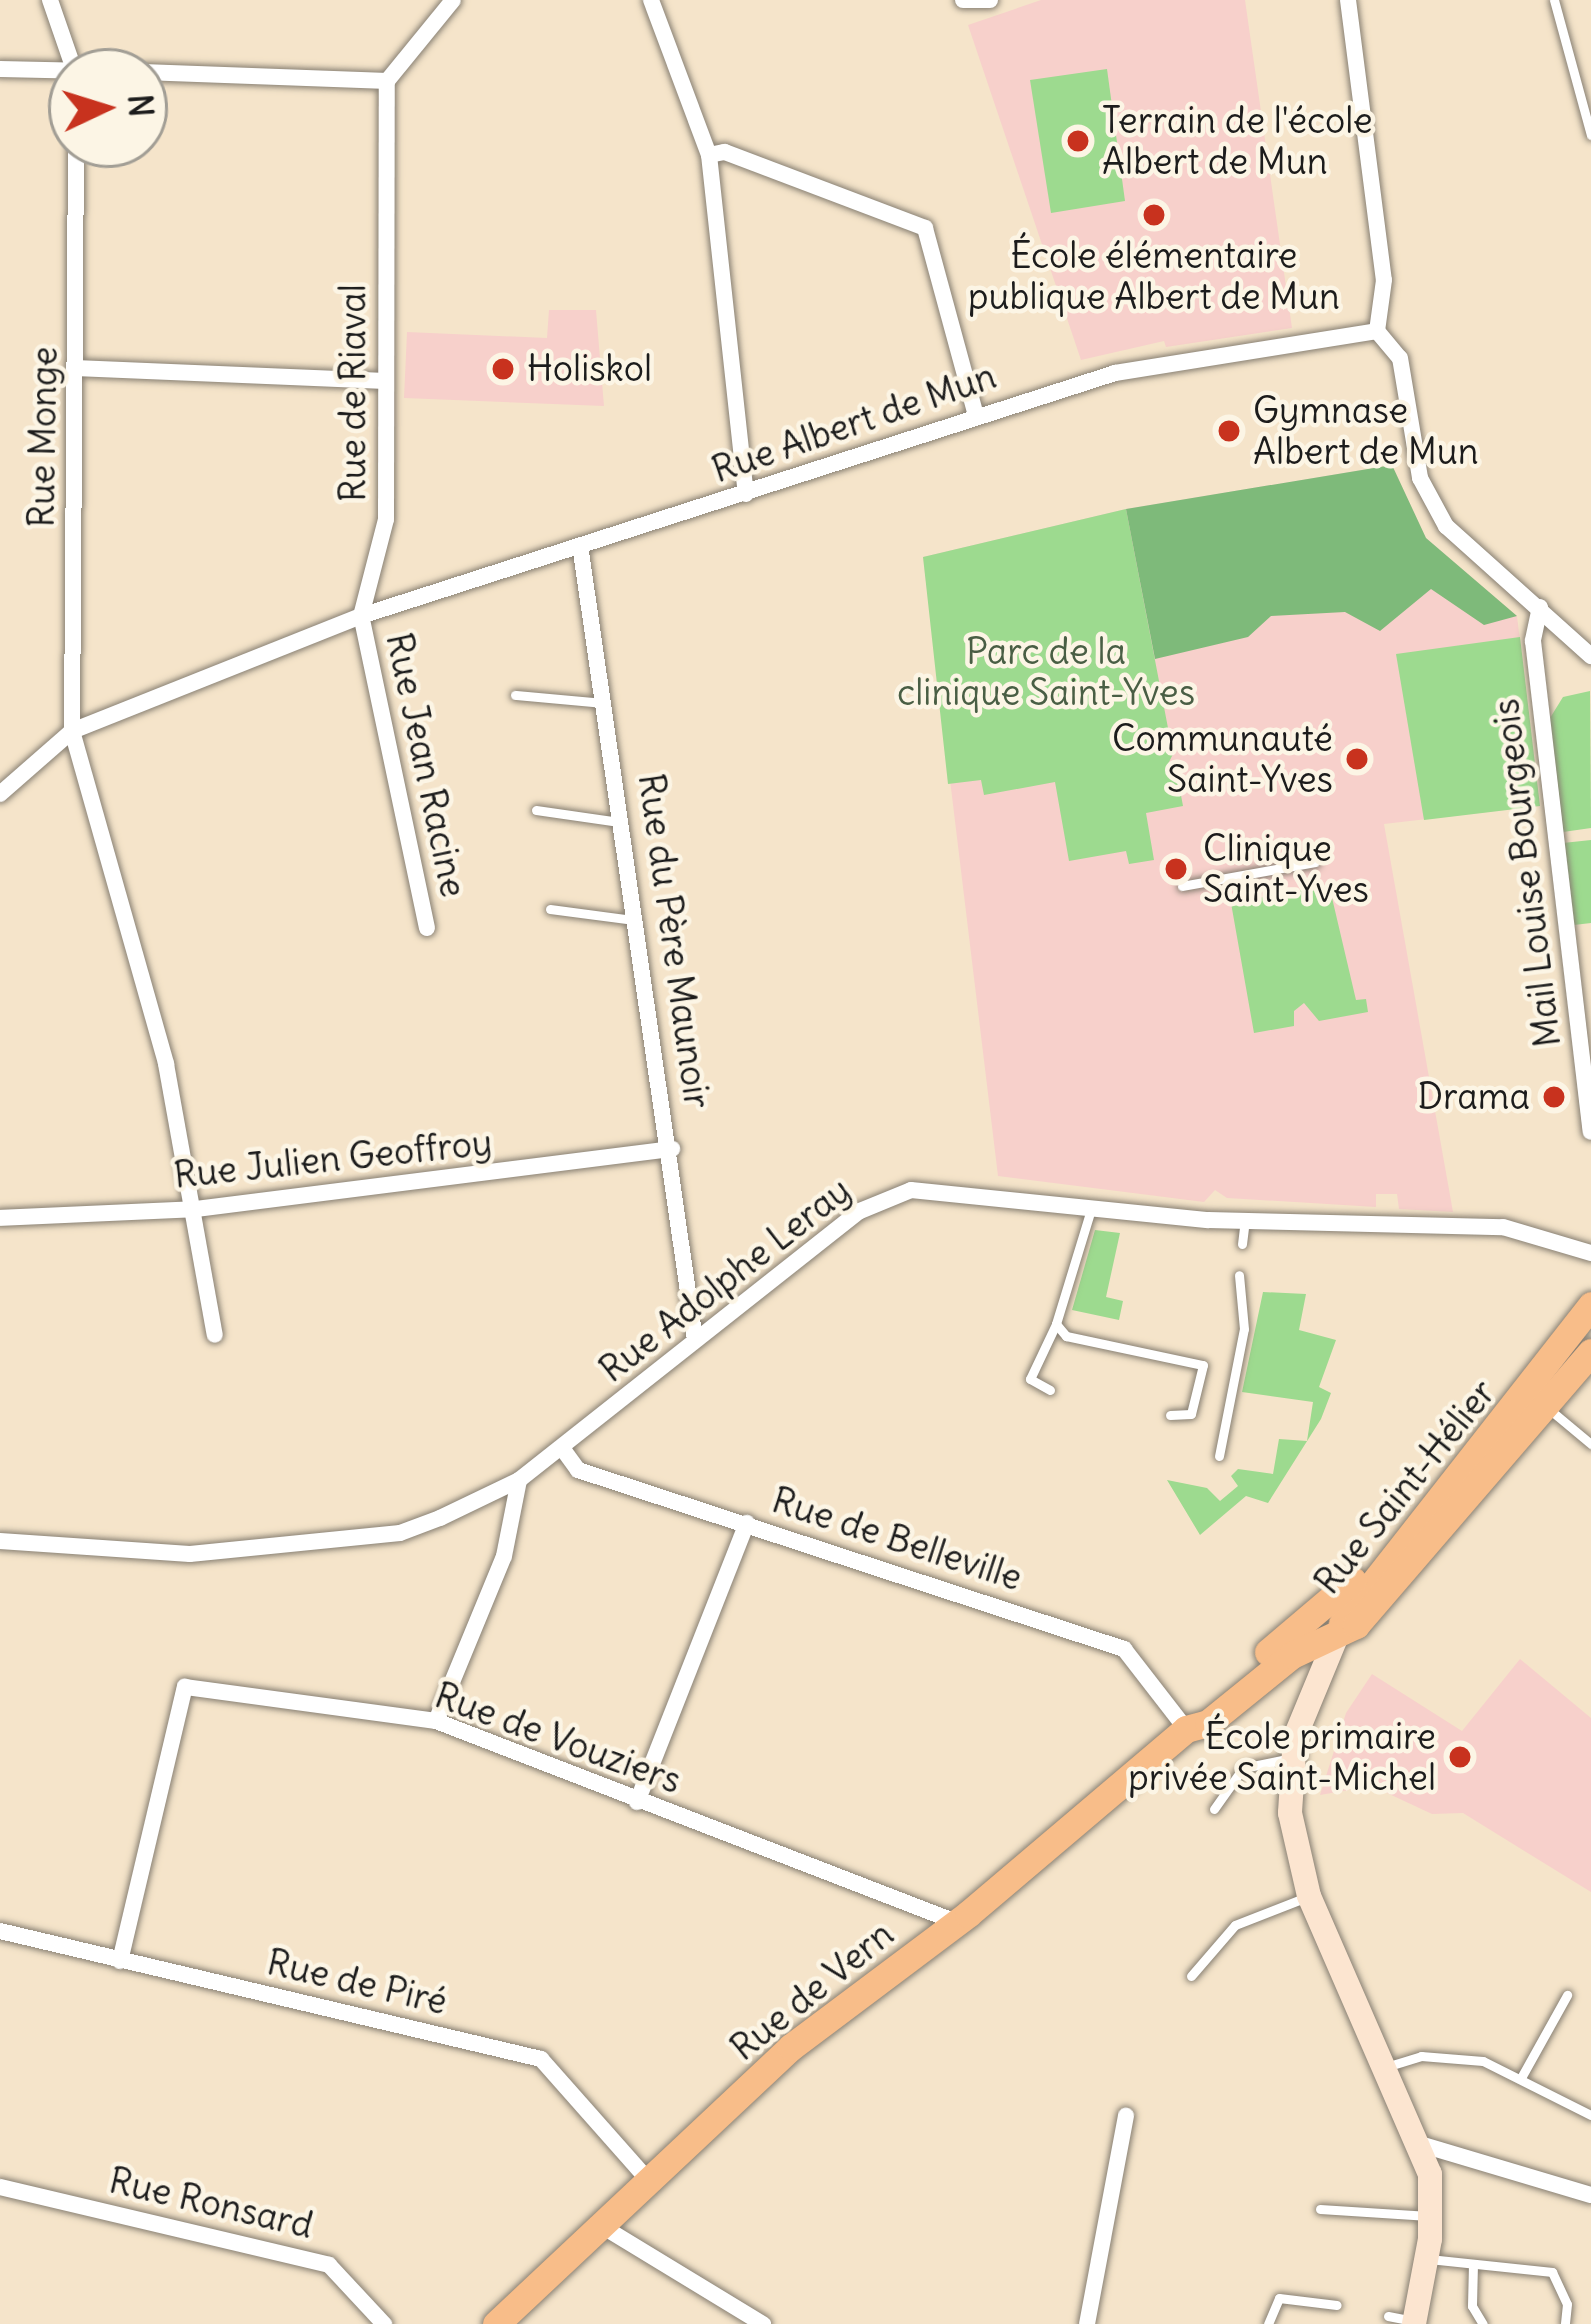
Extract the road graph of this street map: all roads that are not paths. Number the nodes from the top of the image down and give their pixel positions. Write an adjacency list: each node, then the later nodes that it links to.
1 (50, 0): 8 (street)
2 (453, 0): 12 (street)
3 (651, 0): 14 (street)
4 (963, 0): 5 (street)
5 (990, 0)
6 (1348, 0): 16 (street)
7 (1554, 0): 13 (lane)
8 (67, 48)
9 (0, 69): 10 (street)
10 (48, 70)
11 (168, 73): 12 (street)
12 (387, 82): 18 (street, Rue de Riaval)
13 (1591, 136)
14 (709, 155): 19 (street); 20 (street)
15 (76, 168): 17 (street, Rue Monge)
16 (1377, 331): 19 (street, Rue Albert de Mun); 22 (street)
17 (77, 368): 18 (street); 27 (street, Rue Monge)
18 (384, 381): 23 (street, Rue de Riaval)
19 (976, 416): 20 (street, Rue Albert de Mun)
20 (746, 494): 21 (street, Rue Albert de Mun)
21 (581, 551): 23 (street, Rue Albert de Mun); 26 (street, Rue du Père Maunoir)
22 (1540, 608): 24 (street); 36 (street, Mail Louise Bourgeois)
23 (361, 616): 27 (street); 35 (street, Rue Jean Racine)
24 (1587, 645)
25 (515, 695): 26 (lane)
26 (605, 703): 30 (street, Rue du Père Maunoir)
27 (72, 731): 28 (street); 39 (street, Rue Monge)
28 (0, 794)
29 (536, 811): 30 (lane)
30 (624, 823): 34 (street, Rue du Père Maunoir)
31 (1315, 862): 32 (lane)
32 (1182, 886)
33 (550, 908): 34 (lane)
34 (639, 921): 37 (street, Rue du Père Maunoir)
35 (428, 928)
36 (1591, 1132)
37 (672, 1149): 39 (street, Rue Julien Geoffroy); 48 (street, Rue du Père Maunoir)
38 (1092, 1206): 41 (street, Rue Adolphe Leray); 46 (lane); 48 (street, Rue Adolphe Leray)
39 (196, 1209): 40 (street, Rue Julien Geoffroy); 47 (street, Rue Monge)
40 (0, 1219)
41 (1245, 1221): 42 (lane); 43 (street, Rue Adolphe Leray)
42 (1242, 1244)
43 (1591, 1253)
44 (1239, 1275): 55 (lane)
45 (1591, 1305): 57 (main road, Rue Saint-Hélier)
46 (1056, 1324): 50 (lane); 52 (lane)
47 (215, 1335)
48 (695, 1340): 54 (street, Rue Adolphe Leray)
49 (1591, 1352): 51 (main road, Rue Saint-Hélier)
50 (1050, 1390)
51 (1546, 1406): 53 (lane); 60 (main road, Rue Saint-Hélier)
52 (1170, 1415)
53 (1591, 1444)
54 (562, 1448): 56 (street, Rue Adolphe Leray); 58 (street, Rue de Belleville)
55 (1219, 1456)
56 (519, 1480): 59 (street, Rue Adolphe Leray); 61 (street)
57 (1430, 1506): 60 (main road, Rue Saint-Hélier); 62 (main road, Rue de Vern)
58 (747, 1523): 62 (street, Rue de Belleville); 64 (street)
59 (0, 1540)
60 (1336, 1638): 62 (main road, Rue de Vern); 63 (main road)
61 (436, 1721): 64 (street, Rue de Vouziers); 69 (street, Rue de Vouziers)
62 (1186, 1729): 67 (main road, Rue de Vern)
63 (1292, 1758): 65 (lane); 66 (main road)
64 (637, 1802): 67 (street, Rue de Vouziers)
65 (1214, 1810)
66 (1309, 1896): 70 (lane); 72 (main road)
67 (956, 1922): 77 (main road, Rue de Vern)
68 (0, 1931): 69 (street, Rue de Piré)
69 (120, 1961): 77 (street, Rue de Piré)
70 (1191, 1976)
71 (1567, 1995): 73 (lane)
72 (1389, 2066): 73 (lane); 76 (main road)
73 (1522, 2075): 74 (lane)
74 (1591, 2115)
75 (1126, 2116): 91 (street)
76 (1423, 2145): 79 (street); 81 (main road)
77 (648, 2180): 82 (main road, Rue de Vern)
78 (0, 2187): 88 (street, Rue Ronsard)
79 (1591, 2195)
80 (1320, 2209): 81 (lane)
81 (1432, 2217): 83 (main road)
82 (600, 2225): 89 (main road, Rue de Vern); 90 (street)
83 (1427, 2259): 84 (lane); 87 (main road)
84 (1474, 2264): 93 (lane); 94 (lane)
85 (1337, 2306): 92 (lane)
86 (1388, 2316): 87 (lane)
87 (1414, 2322)
88 (384, 2324)
89 (496, 2324)
90 (763, 2324)
91 (1087, 2324)
92 (1268, 2324)
93 (1483, 2324)
94 (1565, 2324)

